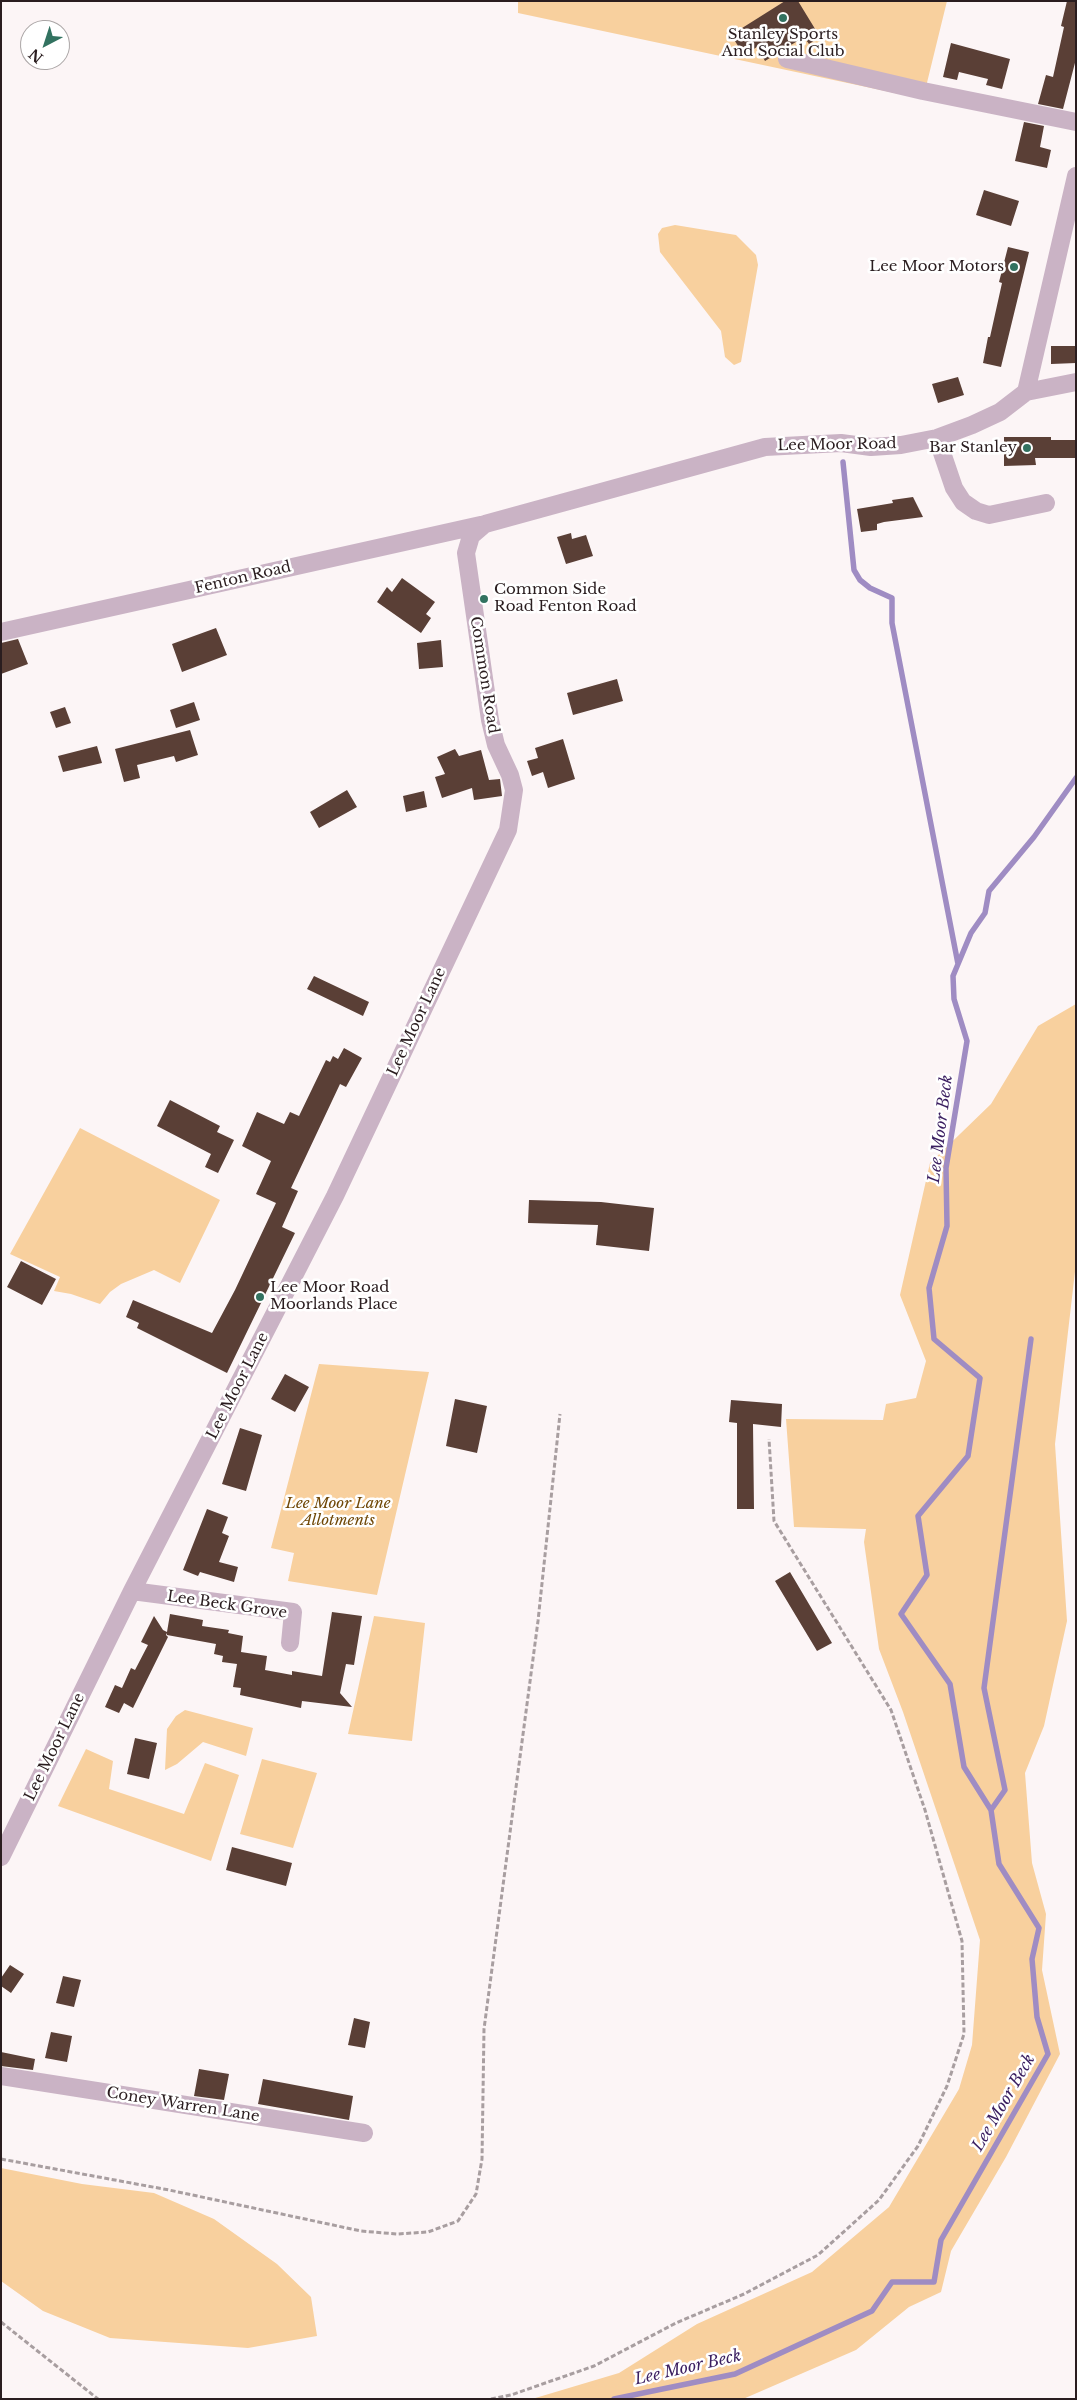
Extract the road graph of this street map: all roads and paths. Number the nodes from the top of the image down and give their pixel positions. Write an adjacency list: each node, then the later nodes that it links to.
1 (787, 59): 2 (street)
2 (1076, 122)
3 (1076, 176): 5 (street)
4 (1076, 382): 5 (street)
5 (1026, 392): 6 (street, Lee Moor Road)
6 (937, 438): 7 (street); 8 (street, Lee Moor Road)
7 (1046, 503)
8 (485, 524): 9 (street, Fenton Road); 10 (street, Common Road)
9 (1, 632)
10 (508, 830): 13 (street, Lee Moor Lane)
11 (560, 1414): 18 (path)
12 (769, 1439): 21 (path)
13 (132, 1592): 14 (street, Lee Beck Grove); 15 (street, Lee Moor Lane)
14 (290, 1643)
15 (1, 1857)
16 (1, 2076): 17 (street, Coney Warren Lane)
17 (364, 2133)
18 (1, 2159)
19 (1, 2322): 20 (path)
20 (98, 2399)
21 (491, 2399)

